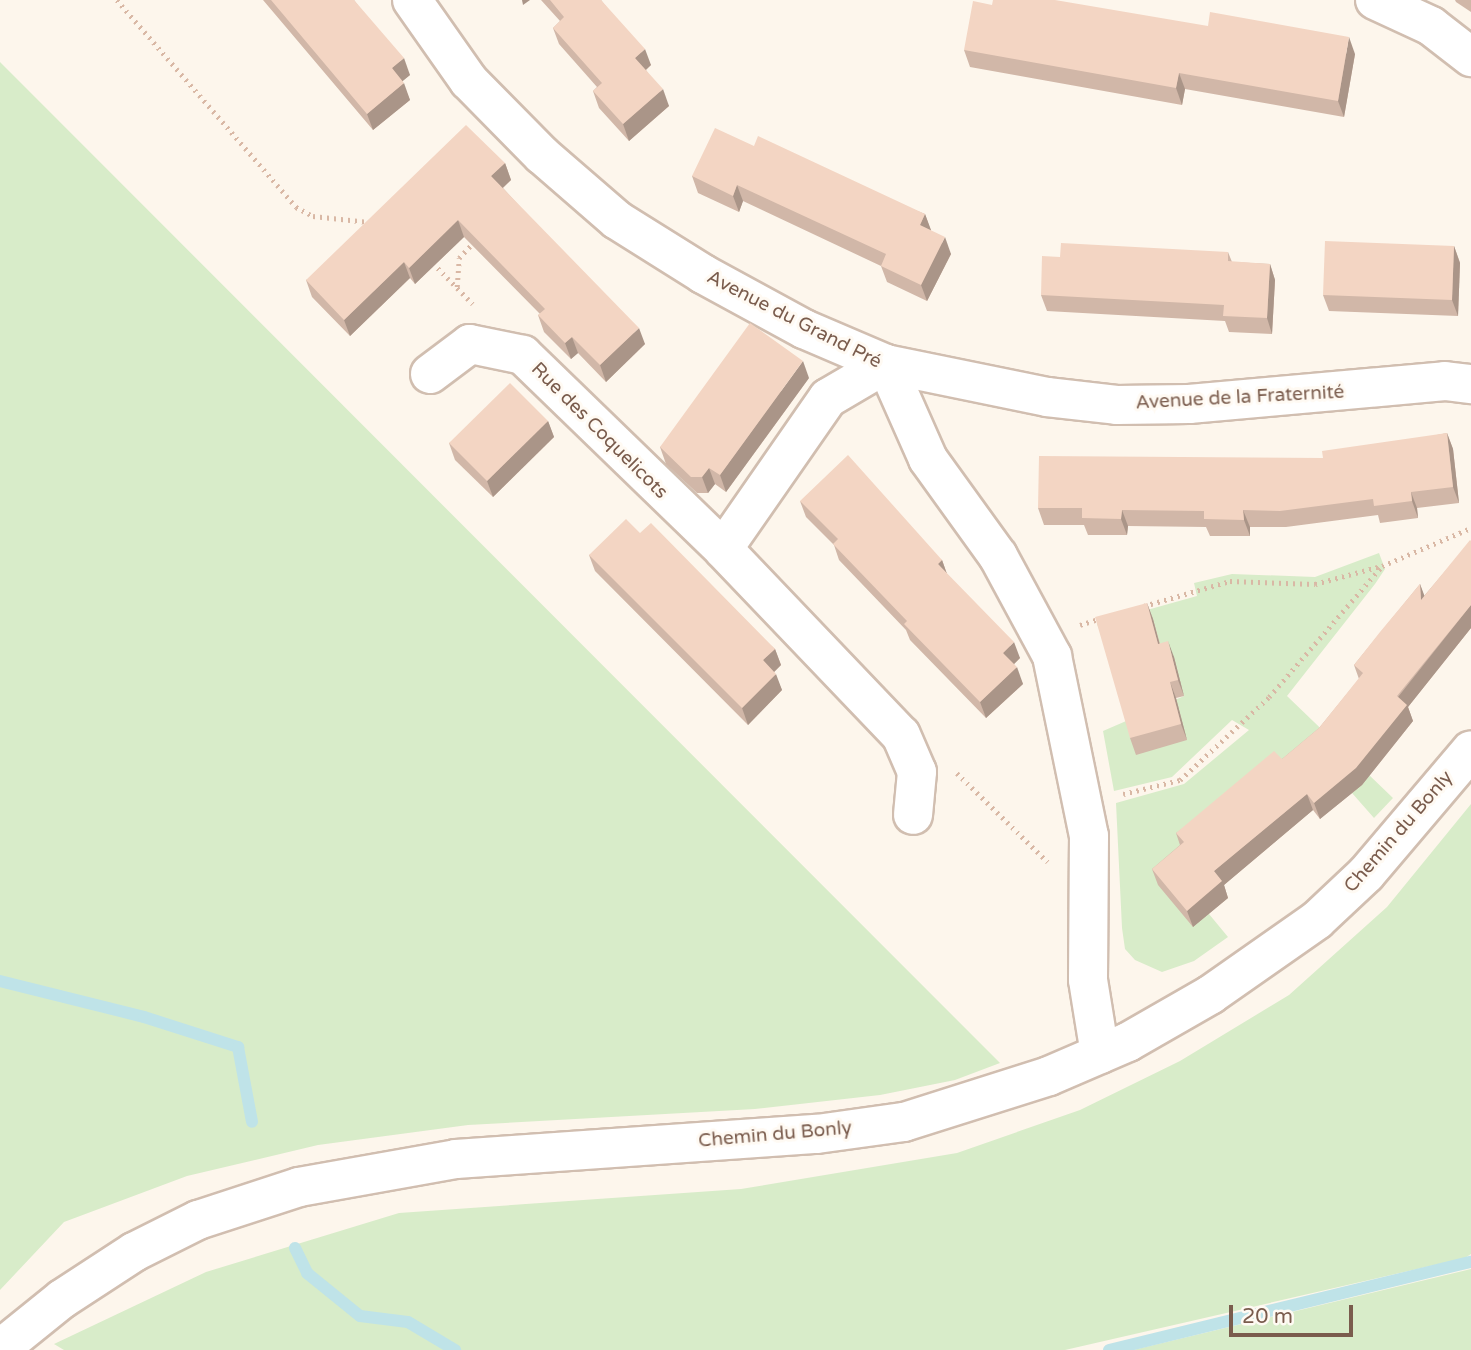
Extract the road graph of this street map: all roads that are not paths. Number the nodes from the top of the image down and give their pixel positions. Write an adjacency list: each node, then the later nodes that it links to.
1 (412, 0): 4 (street, Avenue du Grand Pré)
2 (1375, 0): 3 (street)
3 (1471, 57)
4 (886, 365): 6 (street, Avenue de la Fraternité); 7 (street); 10 (street, Avenue du Grand Pré)
5 (430, 374): 7 (street, Rue des Coquelicots)
6 (1471, 384)
7 (723, 549): 9 (street, Rue des Coquelicots)
8 (1471, 750): 10 (street, Chemin du Bonly)
9 (913, 816)
10 (1100, 1054): 11 (street, Chemin du Bonly)
11 (0, 1349)

